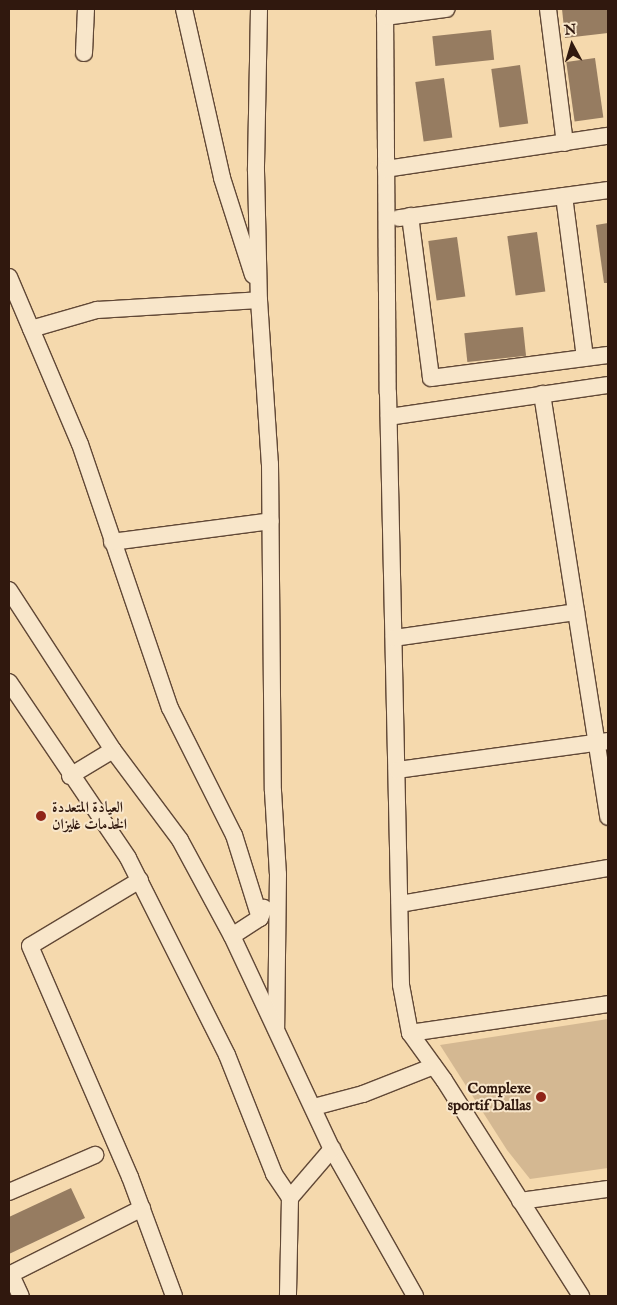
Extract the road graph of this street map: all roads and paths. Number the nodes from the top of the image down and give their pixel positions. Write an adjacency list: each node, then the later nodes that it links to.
1 (86, 9): 7 (street)
2 (184, 9): 16 (street)
3 (259, 9): 16 (street)
4 (446, 9): 6 (street)
5 (548, 9): 9 (street)
6 (385, 13): 10 (street)
7 (84, 53)
8 (608, 136): 9 (street)
9 (565, 143): 10 (street)
10 (386, 169): 14 (street)
11 (608, 190): 12 (street)
12 (564, 196): 13 (street); 19 (street)
13 (410, 216): 14 (street); 19 (street)
14 (386, 219): 22 (street)
15 (9, 277): 17 (street)
16 (259, 295): 17 (street); 23 (street)
17 (32, 328): 24 (street)
18 (608, 355): 19 (street)
19 (586, 358)
20 (608, 384): 21 (street)
21 (542, 394): 22 (street); 26 (street)
22 (389, 417): 27 (street)
23 (271, 521): 24 (street); 35 (street)
24 (112, 542): 38 (street)
25 (9, 590): 30 (street)
26 (576, 612): 27 (street); 29 (street)
27 (394, 638): 31 (street)
28 (9, 682): 32 (street)
29 (602, 742): 31 (street); 33 (street)
30 (113, 750): 32 (street); 39 (street)
31 (397, 770): 37 (street)
32 (70, 776): 36 (street)
33 (608, 817)
34 (608, 868): 37 (street)
35 (278, 874): 38 (street); 41 (street)
36 (140, 880): 49 (street); 51 (street)
37 (400, 904): 42 (street)
38 (260, 918): 39 (street)
39 (232, 936): 41 (street)
40 (608, 1004): 42 (street)
41 (276, 1028): 44 (street)
42 (410, 1032): 43 (street)
43 (434, 1066): 44 (street); 50 (street)
44 (314, 1107): 45 (street)
45 (332, 1149): 49 (street); 56 (street)
46 (95, 1155): 48 (street)
47 (608, 1190): 50 (street)
48 (9, 1192)
49 (290, 1198): 55 (street)
50 (520, 1202): 57 (street)
51 (142, 1208): 52 (street); 54 (street)
52 (10, 1275): 53 (street)
53 (21, 1296)
54 (174, 1296)
55 (288, 1296)
56 (415, 1296)
57 (581, 1296)

